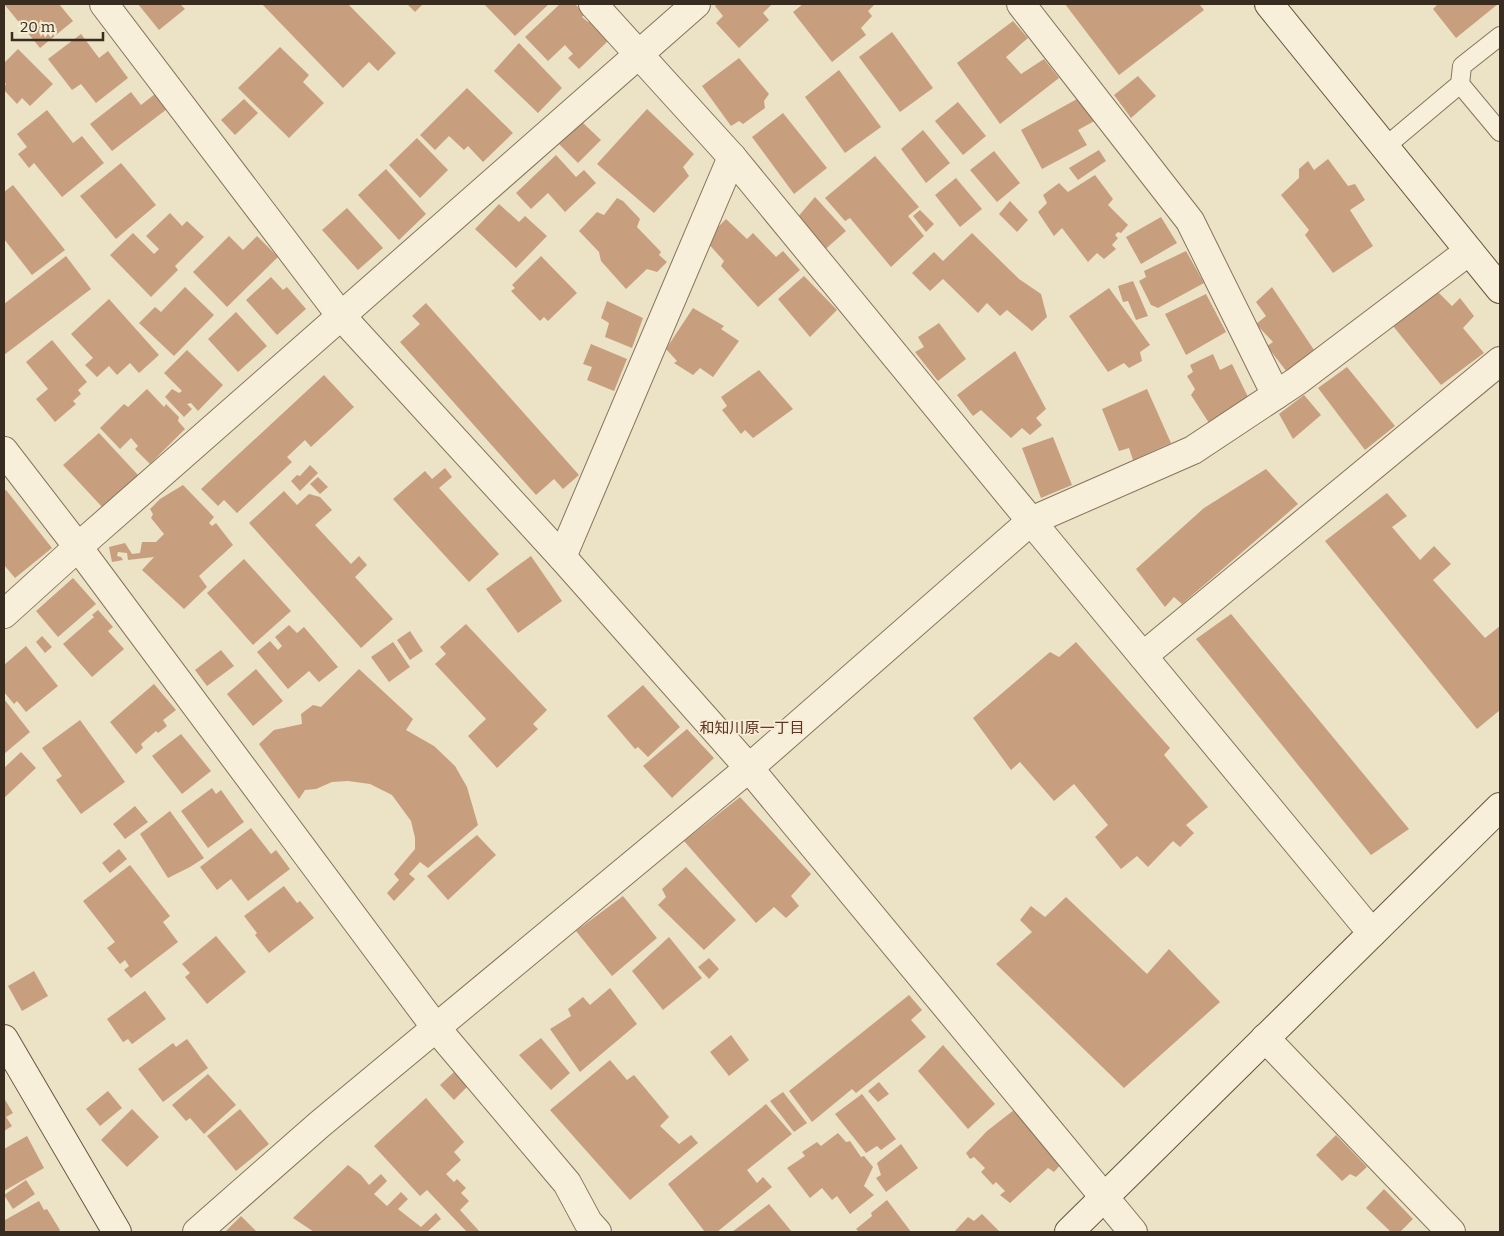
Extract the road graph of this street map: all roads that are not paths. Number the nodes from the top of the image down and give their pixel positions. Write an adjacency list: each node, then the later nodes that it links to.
1 (104, 4): 14 (street)
2 (593, 4): 7 (street)
3 (696, 4): 7 (street)
4 (1021, 4): 16 (street)
5 (1269, 4): 10 (street)
6 (1500, 36): 8 (lane)
7 (639, 53): 11 (street); 14 (street)
8 (1460, 84): 9 (lane); 10 (lane)
9 (1500, 132)
10 (1385, 147): 12 (street)
11 (732, 157): 18 (street); 20 (street)
12 (1469, 251): 13 (street); 16 (street)
13 (1500, 289)
14 (341, 316): 19 (street); 20 (street)
15 (1500, 361): 22 (street)
16 (1276, 395): 18 (street)
17 (4, 451): 19 (street)
18 (1031, 521): 22 (street); 23 (street)
19 (78, 547): 21 (street); 26 (street)
20 (562, 557): 23 (street)
21 (4, 614)
22 (1143, 656): 25 (street)
23 (749, 768): 26 (street); 29 (street)
24 (1500, 807): 25 (street)
25 (1372, 933): 27 (street)
26 (436, 1028): 31 (street); 32 (street)
27 (1265, 1038): 29 (street); 35 (street)
28 (4, 1039): 30 (street)
29 (1104, 1198): 33 (street); 34 (street)
30 (117, 1232)
31 (198, 1232)
32 (597, 1232)
33 (1069, 1232)
34 (1133, 1232)
35 (1451, 1232)

